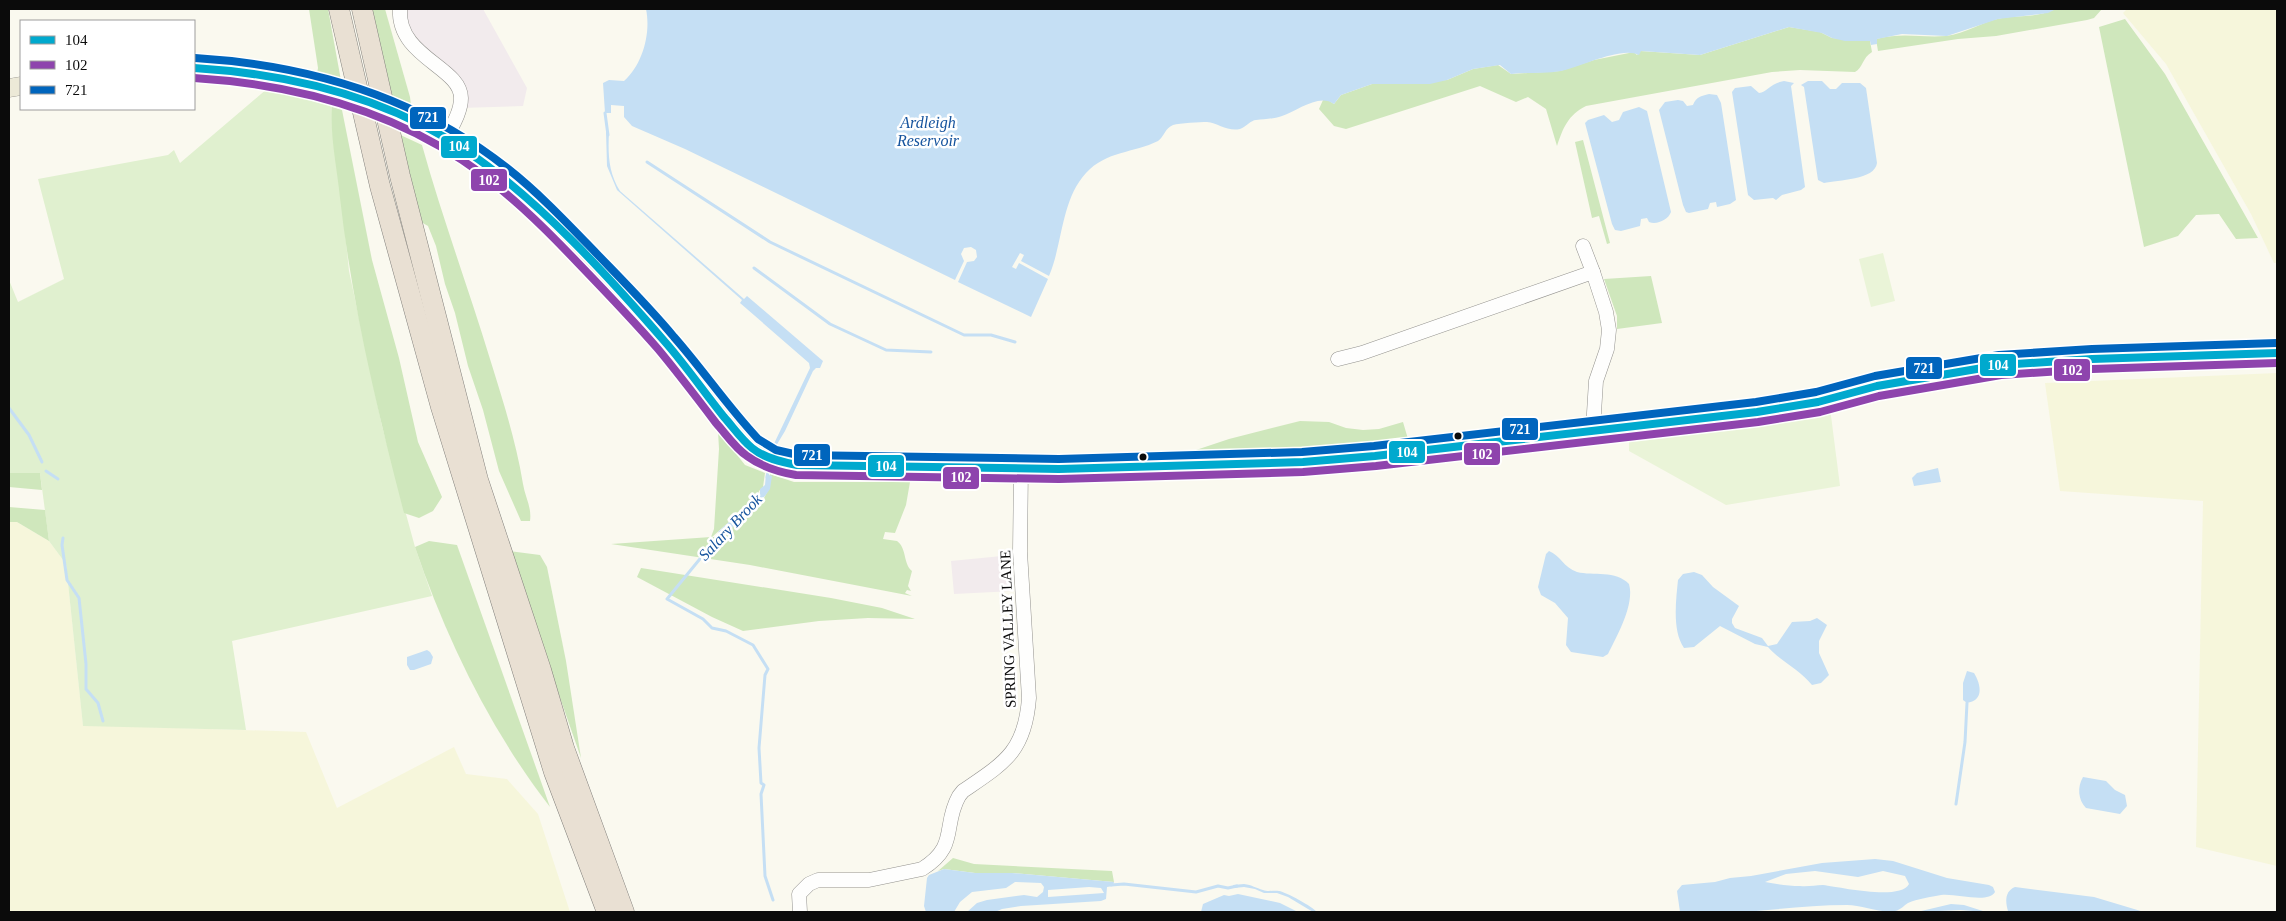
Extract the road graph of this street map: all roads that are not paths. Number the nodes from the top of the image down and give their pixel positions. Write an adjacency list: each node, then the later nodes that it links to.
1 (339, 9): 12 (highway)
2 (362, 9): 13 (highway)
3 (400, 9): 5 (street)
4 (195, 68): 5 (main road, bridge)
5 (446, 138): 11 (main road)
6 (1583, 246): 7 (street)
7 (1593, 272): 9 (street); 10 (street)
8 (2277, 353): 10 (main road)
9 (1338, 359)
10 (1593, 429): 11 (main road)
11 (1020, 468): 14 (street, SPRING VALLEY LANE)
12 (607, 912)
13 (624, 912)
14 (800, 912)

